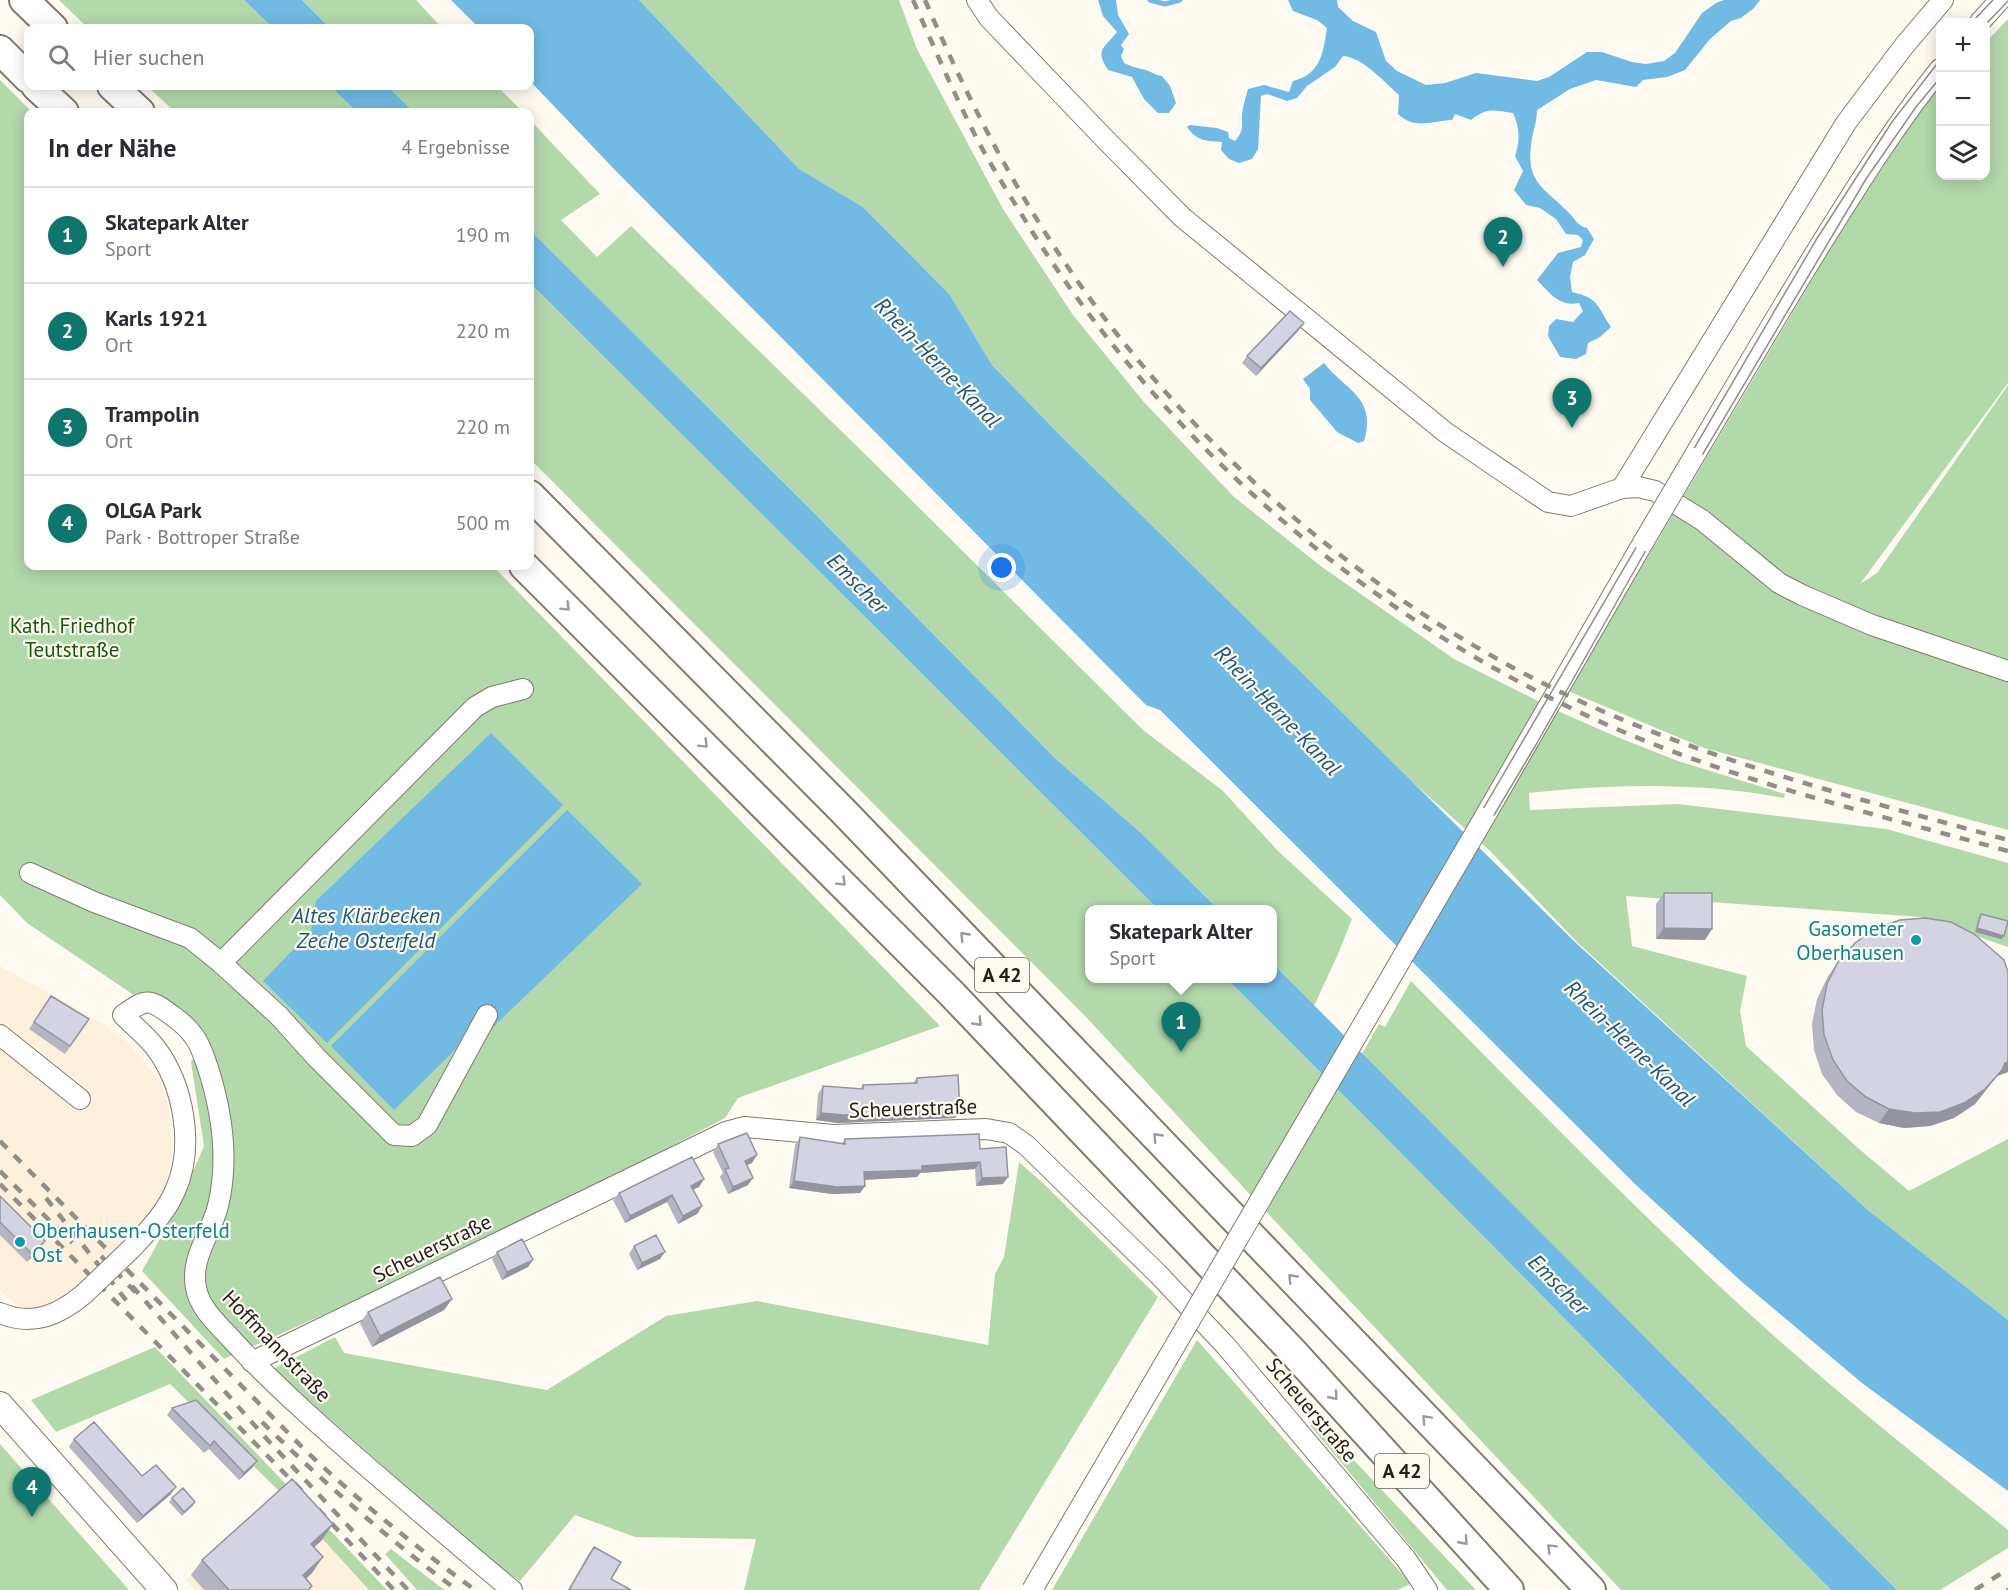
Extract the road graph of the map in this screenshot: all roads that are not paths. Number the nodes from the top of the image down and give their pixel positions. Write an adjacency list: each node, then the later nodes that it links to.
1 (24, 0): 6 (highway)
2 (977, 0): 14 (street)
3 (1943, 0): 14 (street)
4 (2000, 0): 5 (street)
5 (1984, 18)
6 (49, 24)
7 (0, 50): 9 (highway)
8 (1939, 72): 29 (street, bridge)
9 (24, 74)
10 (40, 90): 12 (highway)
11 (116, 90): 13 (highway)
12 (60, 108)
13 (136, 108)
14 (1622, 488): 17 (street)
15 (534, 499): 32 (highway, A 42, one-way to 15)
16 (528, 570): 31 (highway, A 42, one-way to 31)
17 (2008, 671)
18 (523, 689): 20 (street)
19 (30, 873): 20 (street)
20 (221, 963): 21 (street)
21 (487, 1016)
22 (0, 1035): 23 (street)
23 (80, 1099)
24 (0, 1313): 25 (street, Hoffmannstraße, bridge)
25 (252, 1362): 28 (street, Hoffmannstraße); 30 (street, Scheuerstraße)
26 (0, 1406): 27 (main road)
27 (164, 1590)
28 (512, 1590)
29 (1032, 1590)
30 (1427, 1590)
31 (1509, 1590)
32 (1591, 1590)

